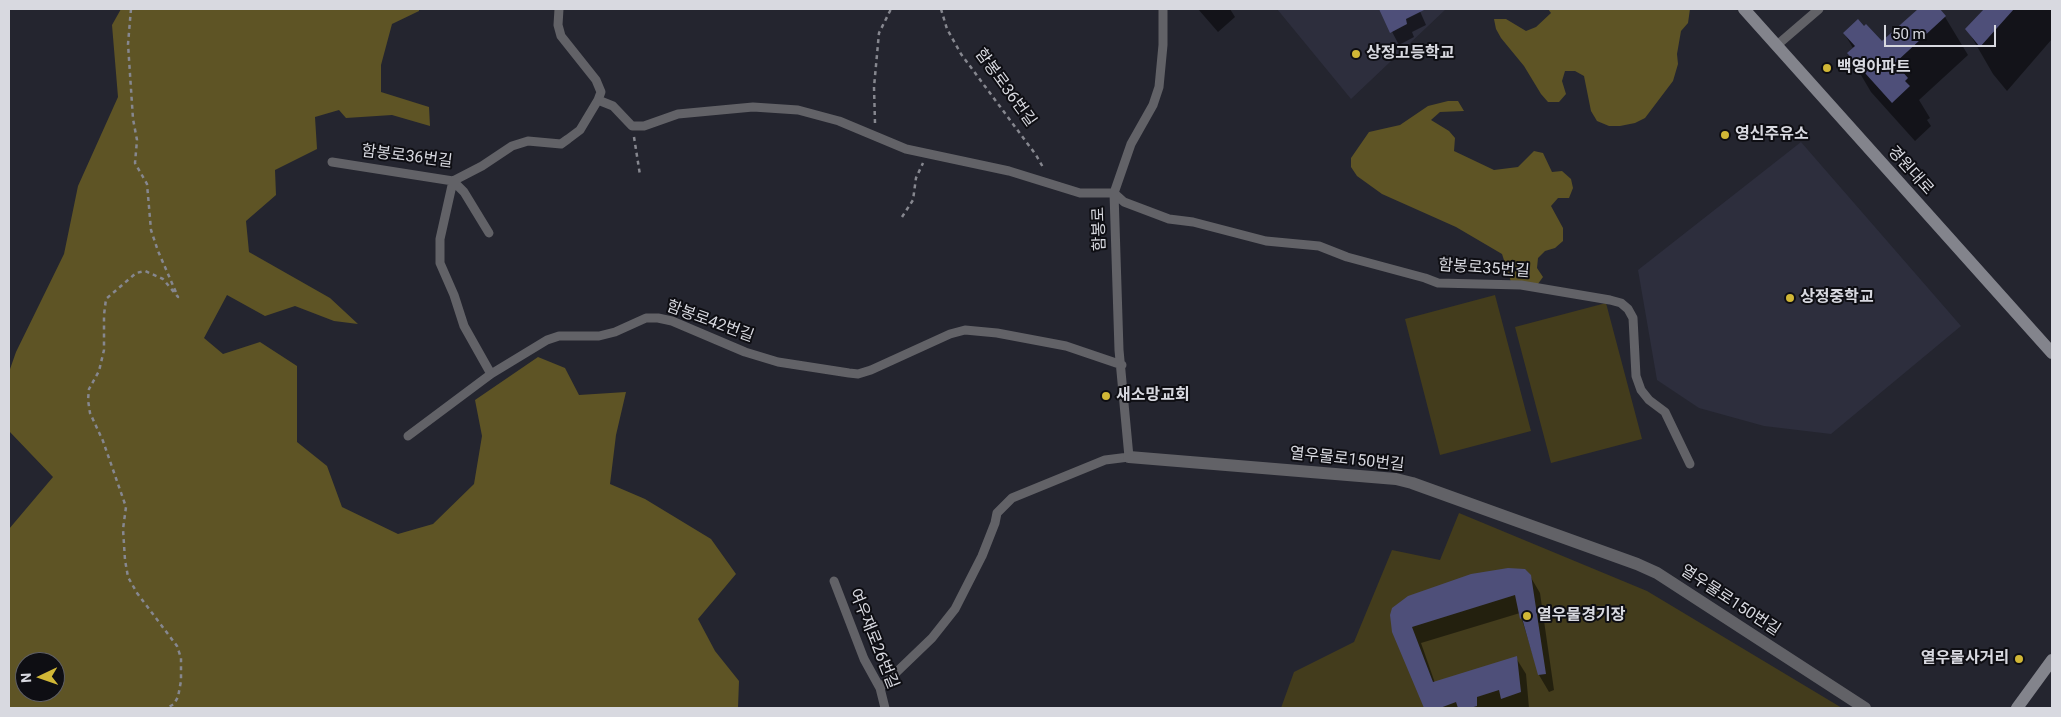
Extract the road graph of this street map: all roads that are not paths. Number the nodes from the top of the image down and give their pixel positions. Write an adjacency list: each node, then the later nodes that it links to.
1 (559, 9): 6 (lane)
2 (1163, 9): 9 (lane, 함봉로)
3 (1744, 9): 5 (main road, 경원대로)
4 (1820, 9): 5 (lane)
5 (1776, 46): 11 (main road, 경원대로)
6 (598, 100): 8 (lane, 함봉로36번길); 9 (lane)
7 (332, 162): 8 (lane, 함봉로36번길)
8 (453, 181): 10 (lane); 13 (lane)
9 (1114, 193): 12 (lane, 함봉로); 16 (lane, 함봉로35번길)
10 (489, 233)
11 (2052, 353)
12 (1122, 366): 13 (lane, 함봉로42번길); 15 (lane, 함봉로)
13 (491, 374): 14 (lane, 함봉로42번길)
14 (408, 436)
15 (1129, 457): 19 (lane, 열우물로150번길); 21 (street, 열우물로150번길)
16 (1690, 464)
17 (834, 581): 19 (lane, 여우재로26번길)
18 (2052, 660): 22 (main road)
19 (880, 688): 20 (lane, 여우재로26번길)
20 (885, 708)
21 (1865, 708)
22 (2017, 708)

